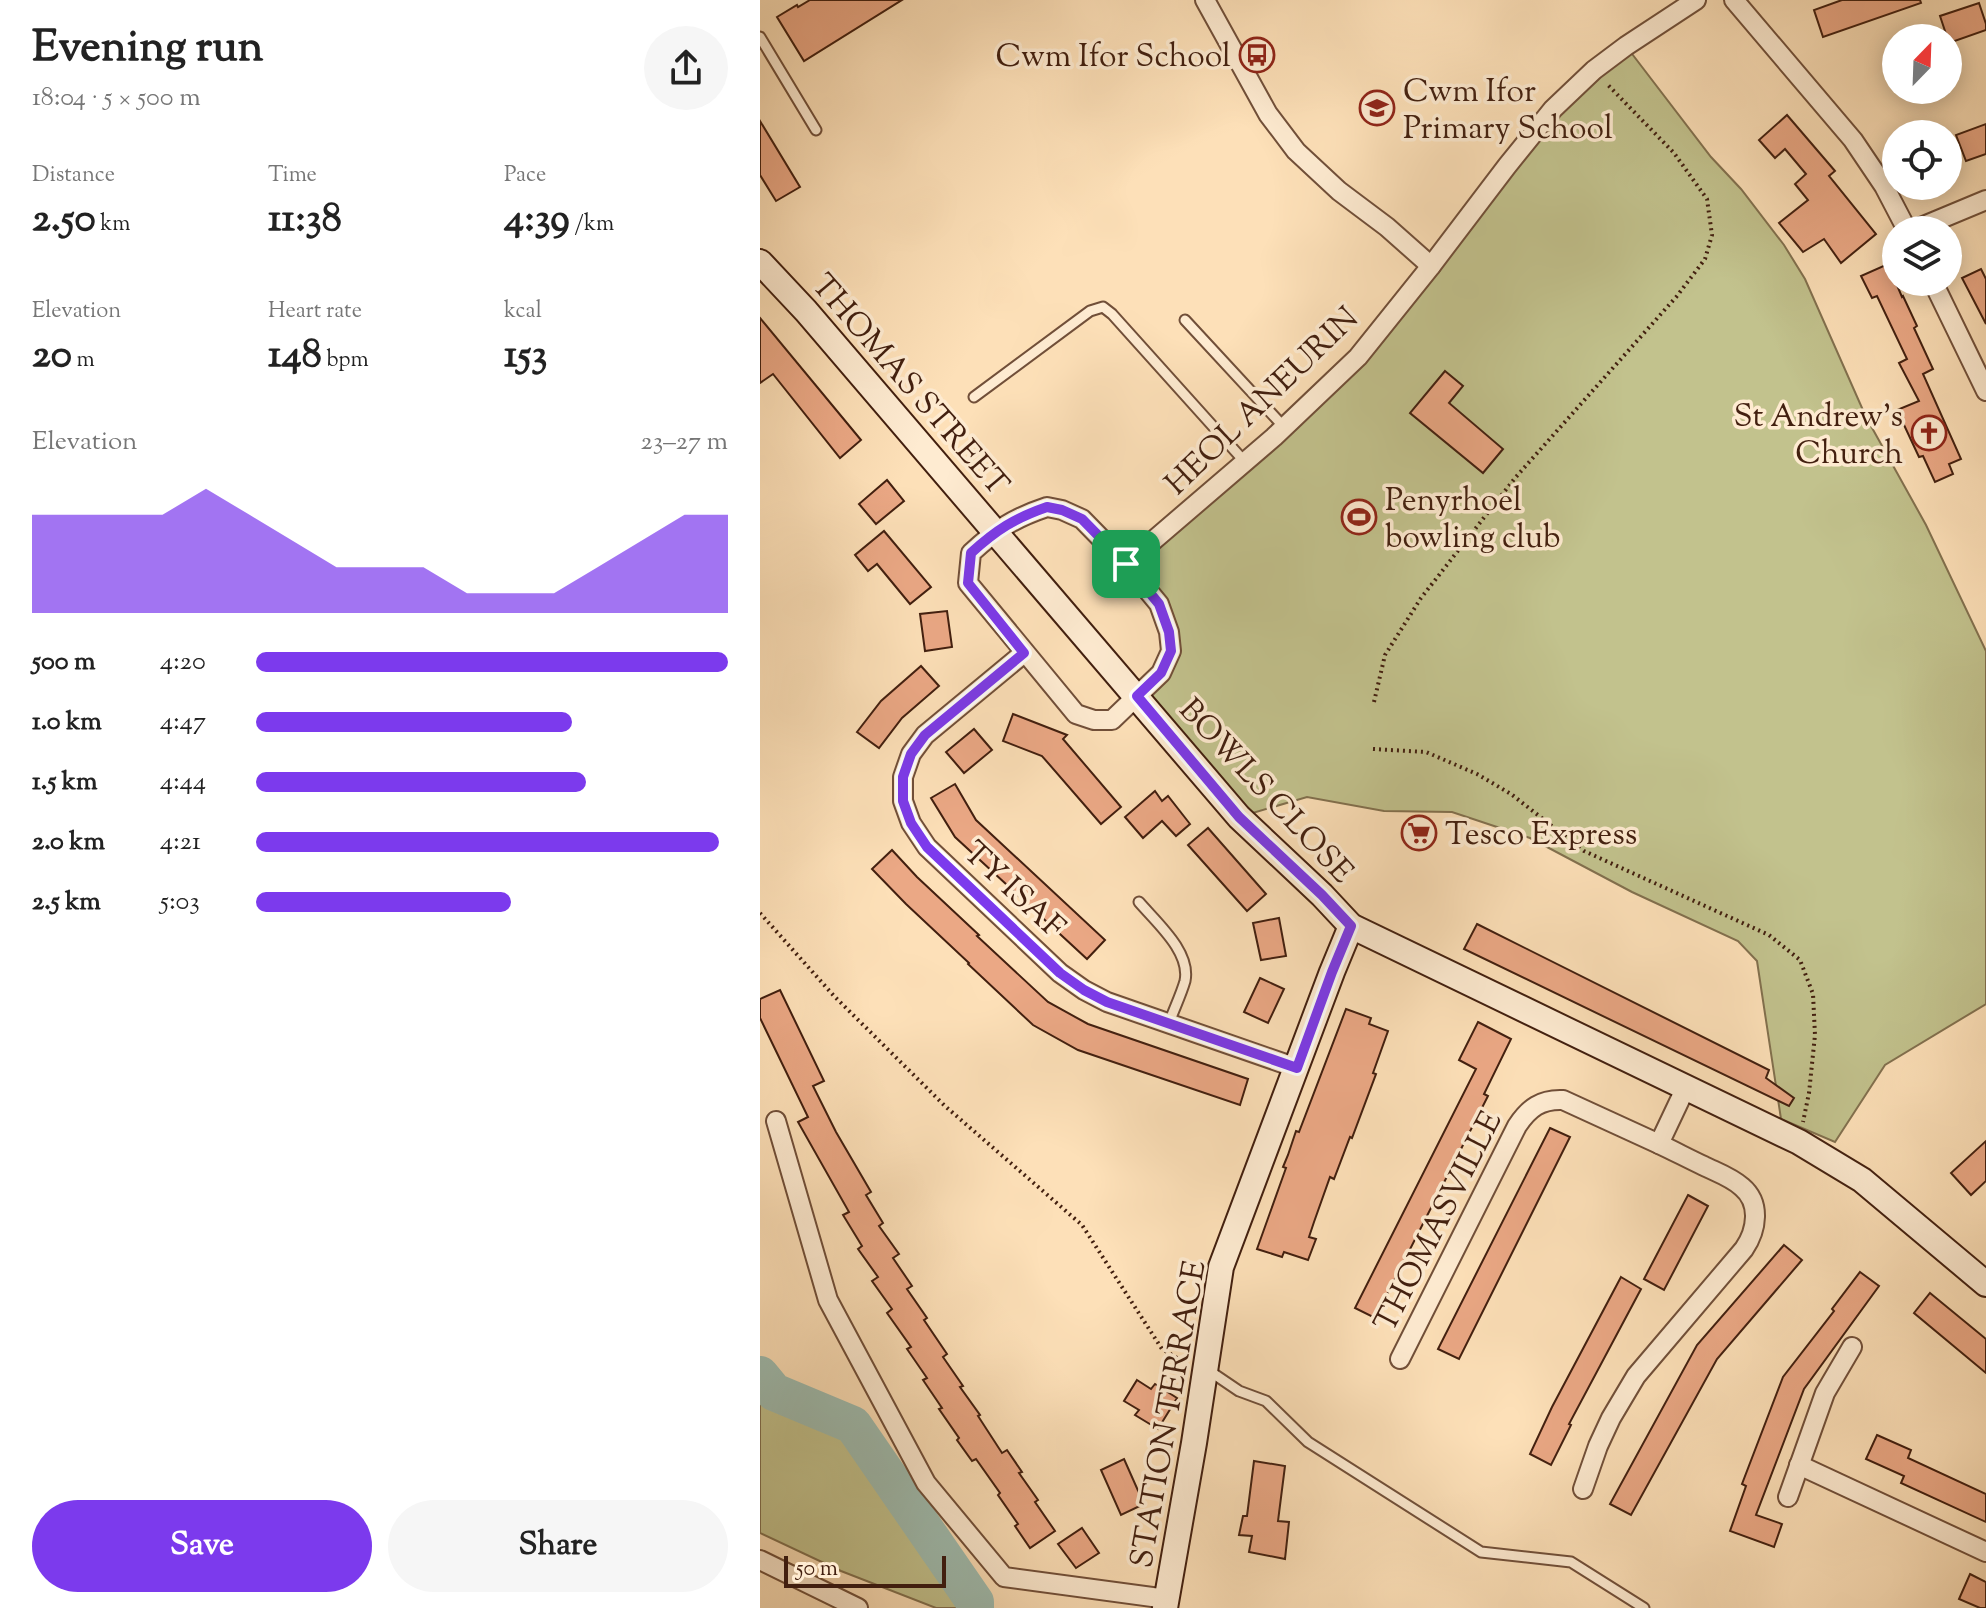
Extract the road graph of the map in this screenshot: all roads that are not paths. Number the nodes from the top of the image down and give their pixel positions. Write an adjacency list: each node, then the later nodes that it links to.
1 (1205, 0): 10 (street)
2 (1696, 0): 10 (street, HEOL ANEURIN)
3 (1734, 0): 7 (street)
4 (760, 37): 5 (lane)
5 (816, 130)
6 (1986, 200): 8 (street)
7 (1900, 216)
8 (1948, 216)
9 (760, 262): 17 (main road, THOMAS STREET)
10 (1431, 266): 15 (street, HEOL ANEURIN)
11 (1940, 296): 13 (street)
12 (1185, 320): 15 (lane)
13 (1986, 391)
14 (974, 397): 16 (lane)
15 (1284, 427): 16 (street, HEOL ANEURIN)
16 (1245, 462): 18 (street, HEOL ANEURIN)
17 (995, 531): 18 (street); 19 (street); 20 (main road, THOMAS STREET)
18 (1126, 564): 20 (street)
19 (1024, 653): 20 (street); 23 (street, TY ISAF)
20 (1137, 696): 22 (main road, BOWLS CLOSE)
21 (1139, 902): 23 (lane)
22 (1351, 926): 24 (main road, STATION TERRACE); 25 (main road)
23 (1169, 1023): 24 (street, TY ISAF)
24 (1297, 1068): 31 (main road, STATION TERRACE)
25 (1686, 1087): 27 (street); 28 (main road)
26 (776, 1121): 37 (street)
27 (1659, 1144): 30 (street, THOMASVILLE); 33 (street, THOMASVILLE)
28 (1986, 1284)
29 (1852, 1347): 32 (street)
30 (1400, 1359)
31 (1205, 1368): 37 (main road, STATION TERRACE); 39 (lane)
32 (1799, 1465): 34 (street); 35 (street)
33 (1583, 1489)
34 (1788, 1497)
35 (1986, 1552)
36 (760, 1560): 38 (street)
37 (1166, 1603)
38 (858, 1608)
39 (1644, 1608)

